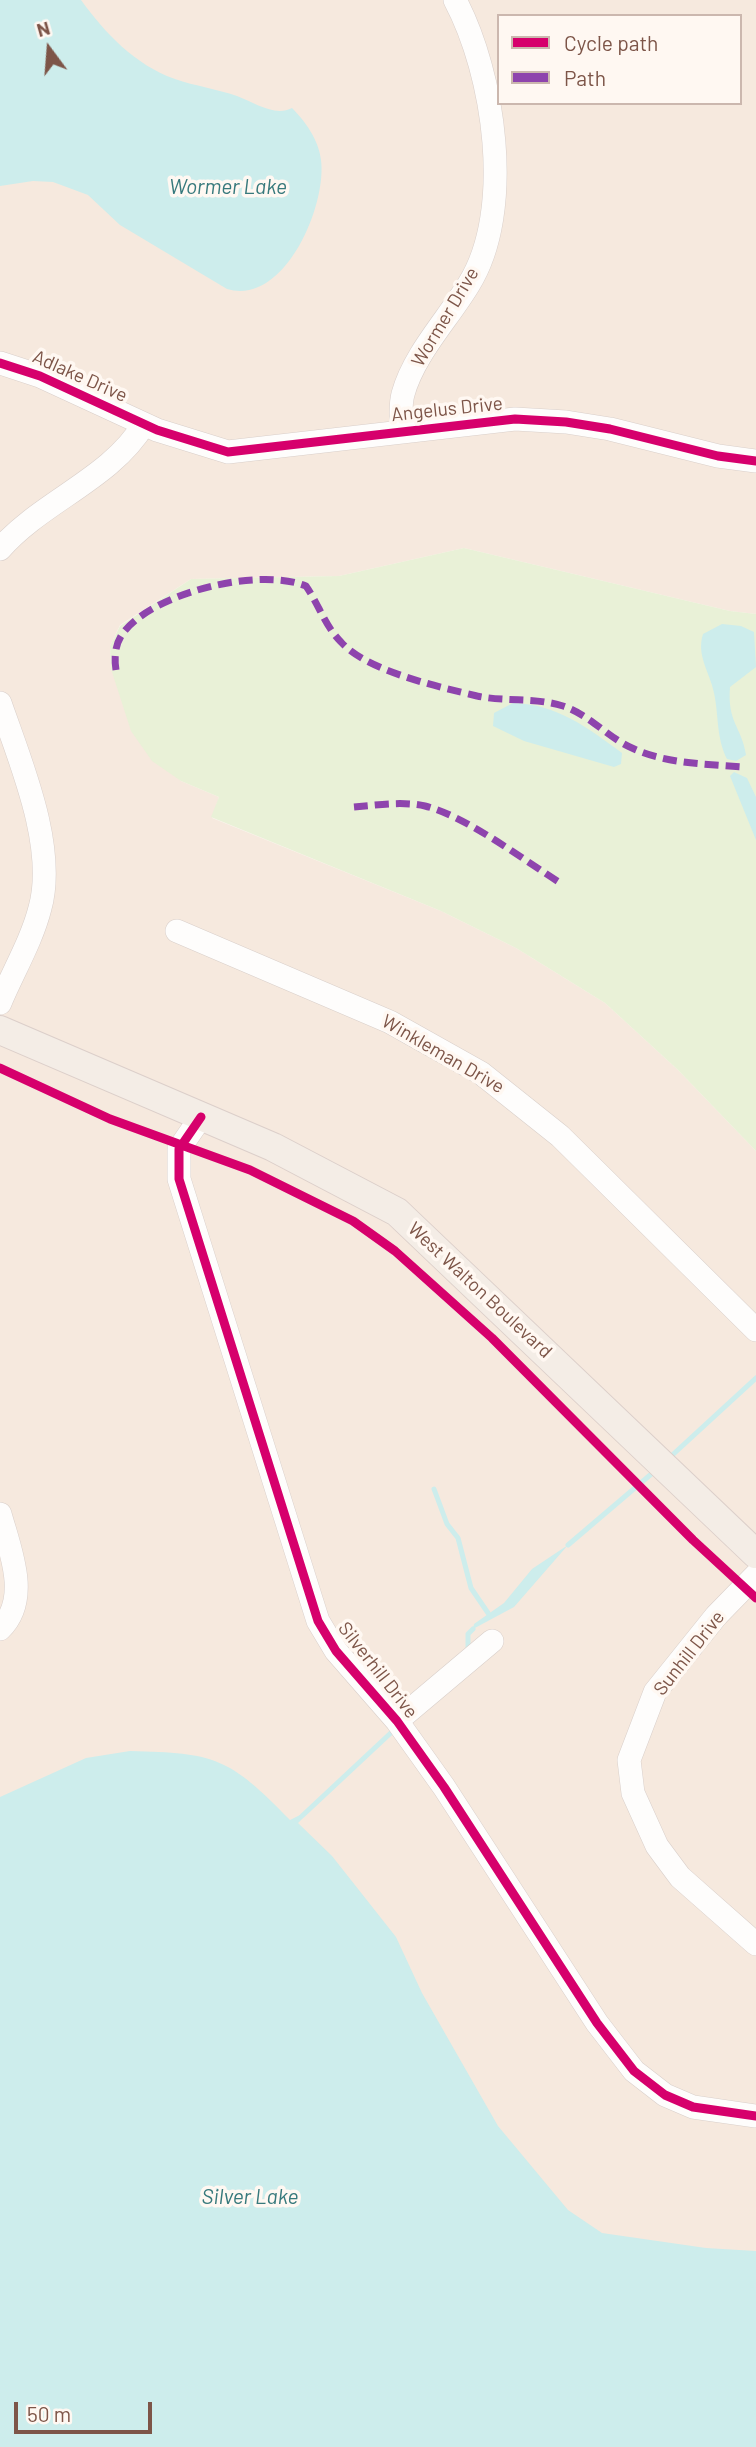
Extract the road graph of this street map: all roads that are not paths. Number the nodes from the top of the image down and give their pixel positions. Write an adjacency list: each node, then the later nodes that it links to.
1 (455, 0): 4 (street, Wormer Drive)
2 (0, 363): 3 (street, Adlake Drive)
3 (144, 424): 4 (street, Angelus Drive); 6 (street)
4 (402, 431): 5 (street, Angelus Drive)
5 (756, 461)
6 (0, 549)
7 (0, 703): 9 (street)
8 (177, 931): 12 (street, Winkleman Drive)
9 (0, 1003)
10 (0, 1030): 11 (main road, West Walton Boulevard)
11 (201, 1117): 14 (main road, West Walton Boulevard); 18 (street, Silverhill Drive)
12 (756, 1330)
13 (0, 1514): 16 (street)
14 (756, 1554)
15 (756, 1575): 19 (street, Sunhill Drive)
16 (0, 1629)
17 (492, 1640): 18 (street)
18 (397, 1721): 20 (street, Silverhill Drive)
19 (756, 1944)
20 (756, 2116)

